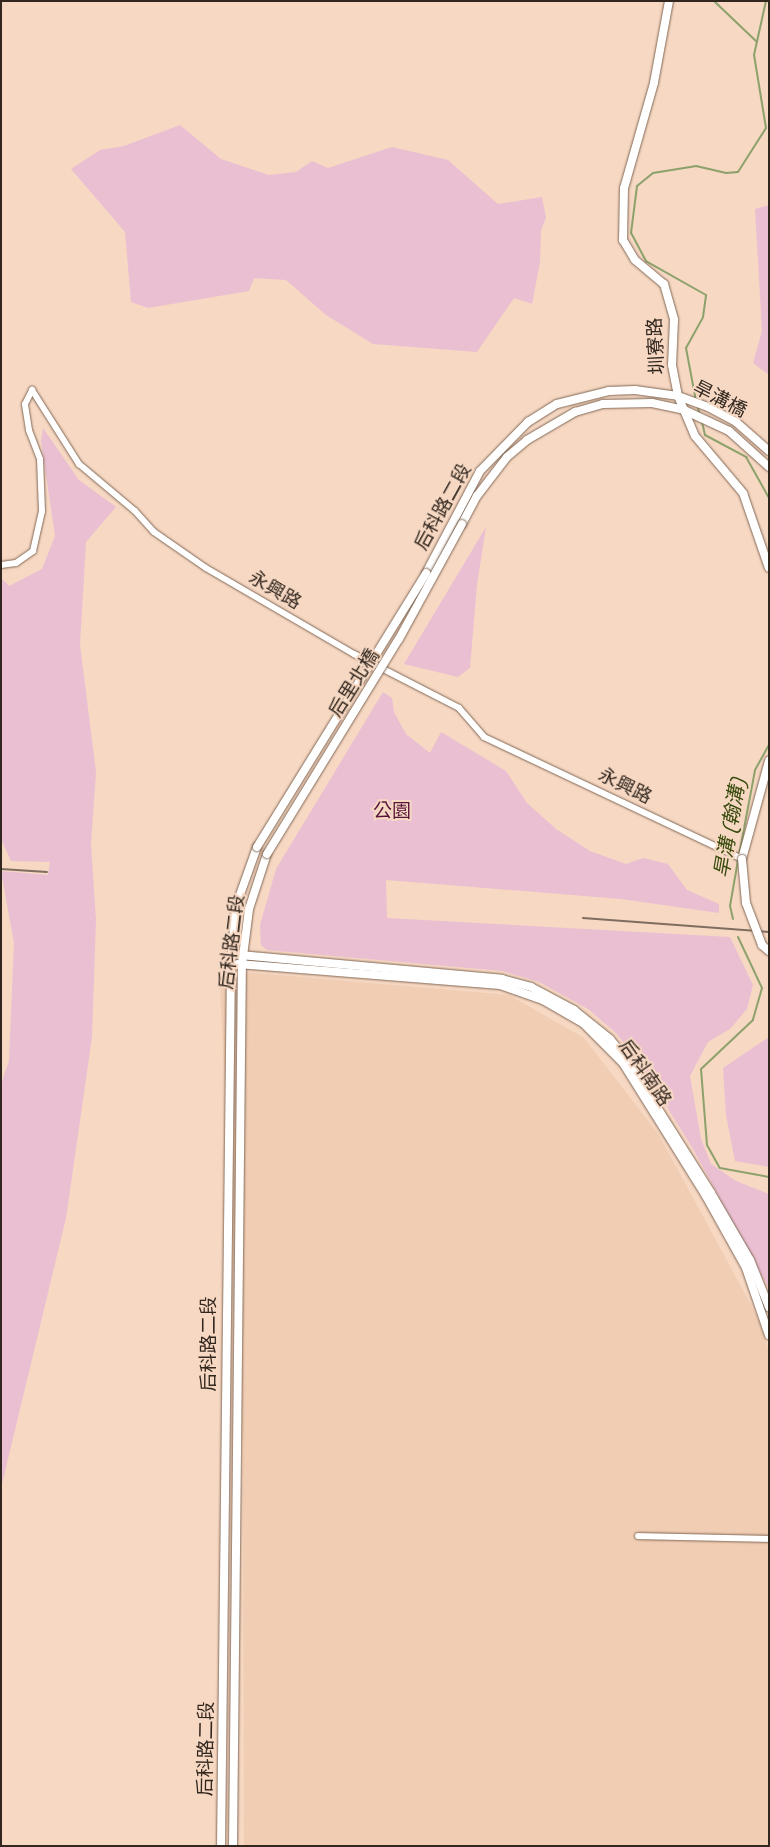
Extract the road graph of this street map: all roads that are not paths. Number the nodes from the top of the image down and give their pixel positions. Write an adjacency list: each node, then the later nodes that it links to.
1 (669, 1): 2 (street, 圳寮路)
2 (678, 396): 3 (street, 圳寮路); 4 (street, 旱溝橋); 9 (street, 后科路二段)
3 (684, 410): 5 (street, 旱溝橋); 6 (street, 后科路二段); 8 (street, 圳寮路)
4 (769, 451)
5 (767, 465)
6 (462, 524): 12 (street, 后里北橋, bridge)
7 (1, 565): 13 (street, 永興路)
8 (769, 568)
9 (426, 573): 11 (street, 后里北橋, bridge)
10 (769, 761): 13 (street)
11 (257, 848): 15 (street, 后科路二段)
12 (267, 854): 16 (street, 后科路二段)
13 (742, 859): 14 (street, bridge)
14 (769, 951)
15 (231, 959): 16 (street, 后科南路); 19 (street, 后科路二段)
16 (243, 960): 17 (street, 后科南路); 18 (street, 后科路二段)
17 (354, 967): 20 (street, 后科南路); 21 (street, 后科南路)
18 (238, 1223): 19 (street); 22 (street, 后科路二段)
19 (226, 1224): 23 (street, 后科路二段)
20 (769, 1306)
21 (769, 1335)
22 (237, 1465): 23 (street); 27 (street, 后科路二段)
23 (224, 1466): 26 (street, 后科路二段)
24 (638, 1536): 25 (street)
25 (769, 1539)
26 (222, 1775): 27 (street); 28 (street, 后科路二段)
27 (233, 1776): 29 (street, 后科路二段)
28 (221, 1846)
29 (233, 1846)

